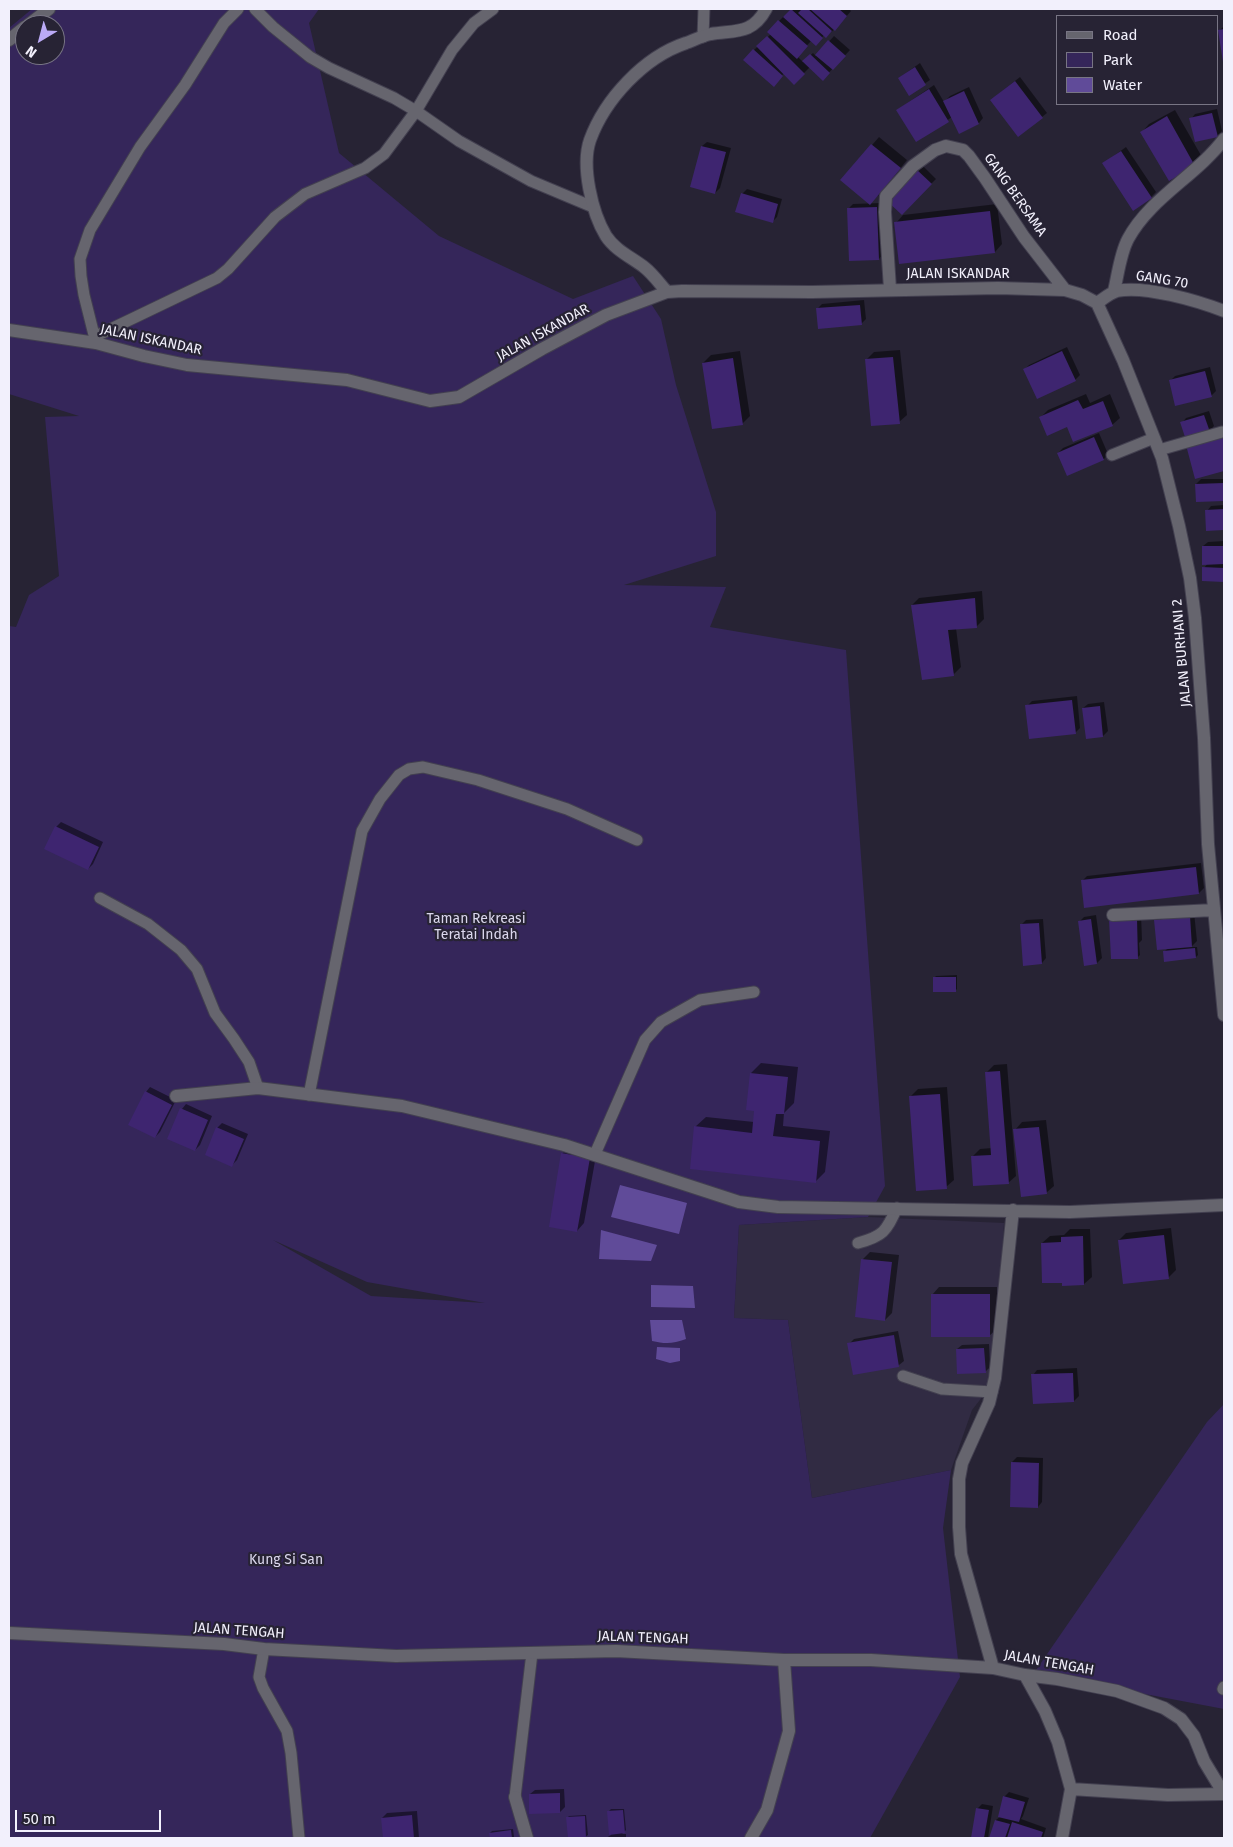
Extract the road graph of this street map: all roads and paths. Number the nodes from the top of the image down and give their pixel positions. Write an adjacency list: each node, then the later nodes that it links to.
1 (238, 9): 17 (lane)
2 (255, 9): 7 (lane)
3 (493, 9): 7 (lane)
4 (704, 9): 6 (lane)
5 (766, 9): 6 (street)
6 (703, 37): 9 (street)
7 (416, 111): 9 (lane); 17 (lane)
8 (1224, 138): 12 (street)
9 (593, 207): 13 (street)
10 (890, 289): 11 (street, JALAN ISKANDAR); 11 (street, GANG BERSAMA); 13 (street, JALAN ISKANDAR)
11 (1065, 290): 14 (street, JALAN ISKANDAR)
12 (1114, 291): 14 (street); 15 (street, GANG 70)
13 (667, 292): 17 (street, JALAN ISKANDAR)
14 (1096, 303): 19 (street, JALAN BURHANI 2)
15 (1224, 311)
16 (9, 330): 17 (street, JALAN ISKANDAR)
17 (95, 340)
18 (1222, 432): 20 (lane)
19 (1154, 438): 20 (street, JALAN BURHANI 2); 21 (lane)
20 (1159, 450): 24 (street, JALAN BURHANI 2)
21 (1112, 455)
22 (638, 840): 29 (lane)
23 (100, 898): 28 (lane)
24 (1214, 910): 25 (street); 27 (street, JALAN BURHANI 2)
25 (1113, 915)
26 (754, 992): 31 (lane)
27 (1224, 1016)
28 (258, 1088): 29 (street); 30 (street)
29 (309, 1095): 31 (street)
30 (176, 1096)
31 (595, 1154): 33 (street)
32 (1224, 1205): 34 (street)
33 (896, 1208): 34 (street); 35 (lane)
34 (1012, 1210): 37 (street)
35 (858, 1242)
36 (903, 1376): 37 (lane)
37 (992, 1392): 42 (street)
38 (9, 1633): 39 (street, JALAN TENGAH)
39 (264, 1649): 40 (street, JALAN TENGAH); 47 (lane)
40 (532, 1653): 41 (street, JALAN TENGAH); 46 (lane)
41 (784, 1660): 42 (street, JALAN TENGAH); 49 (street)
42 (993, 1668): 43 (street, JALAN TENGAH)
43 (1025, 1675): 44 (street); 45 (street, JALAN TENGAH)
44 (1072, 1789): 45 (street); 50 (street)
45 (1224, 1794)
46 (515, 1796): 48 (street)
47 (298, 1838)
48 (528, 1838)
49 (751, 1838)
50 (1062, 1838)

